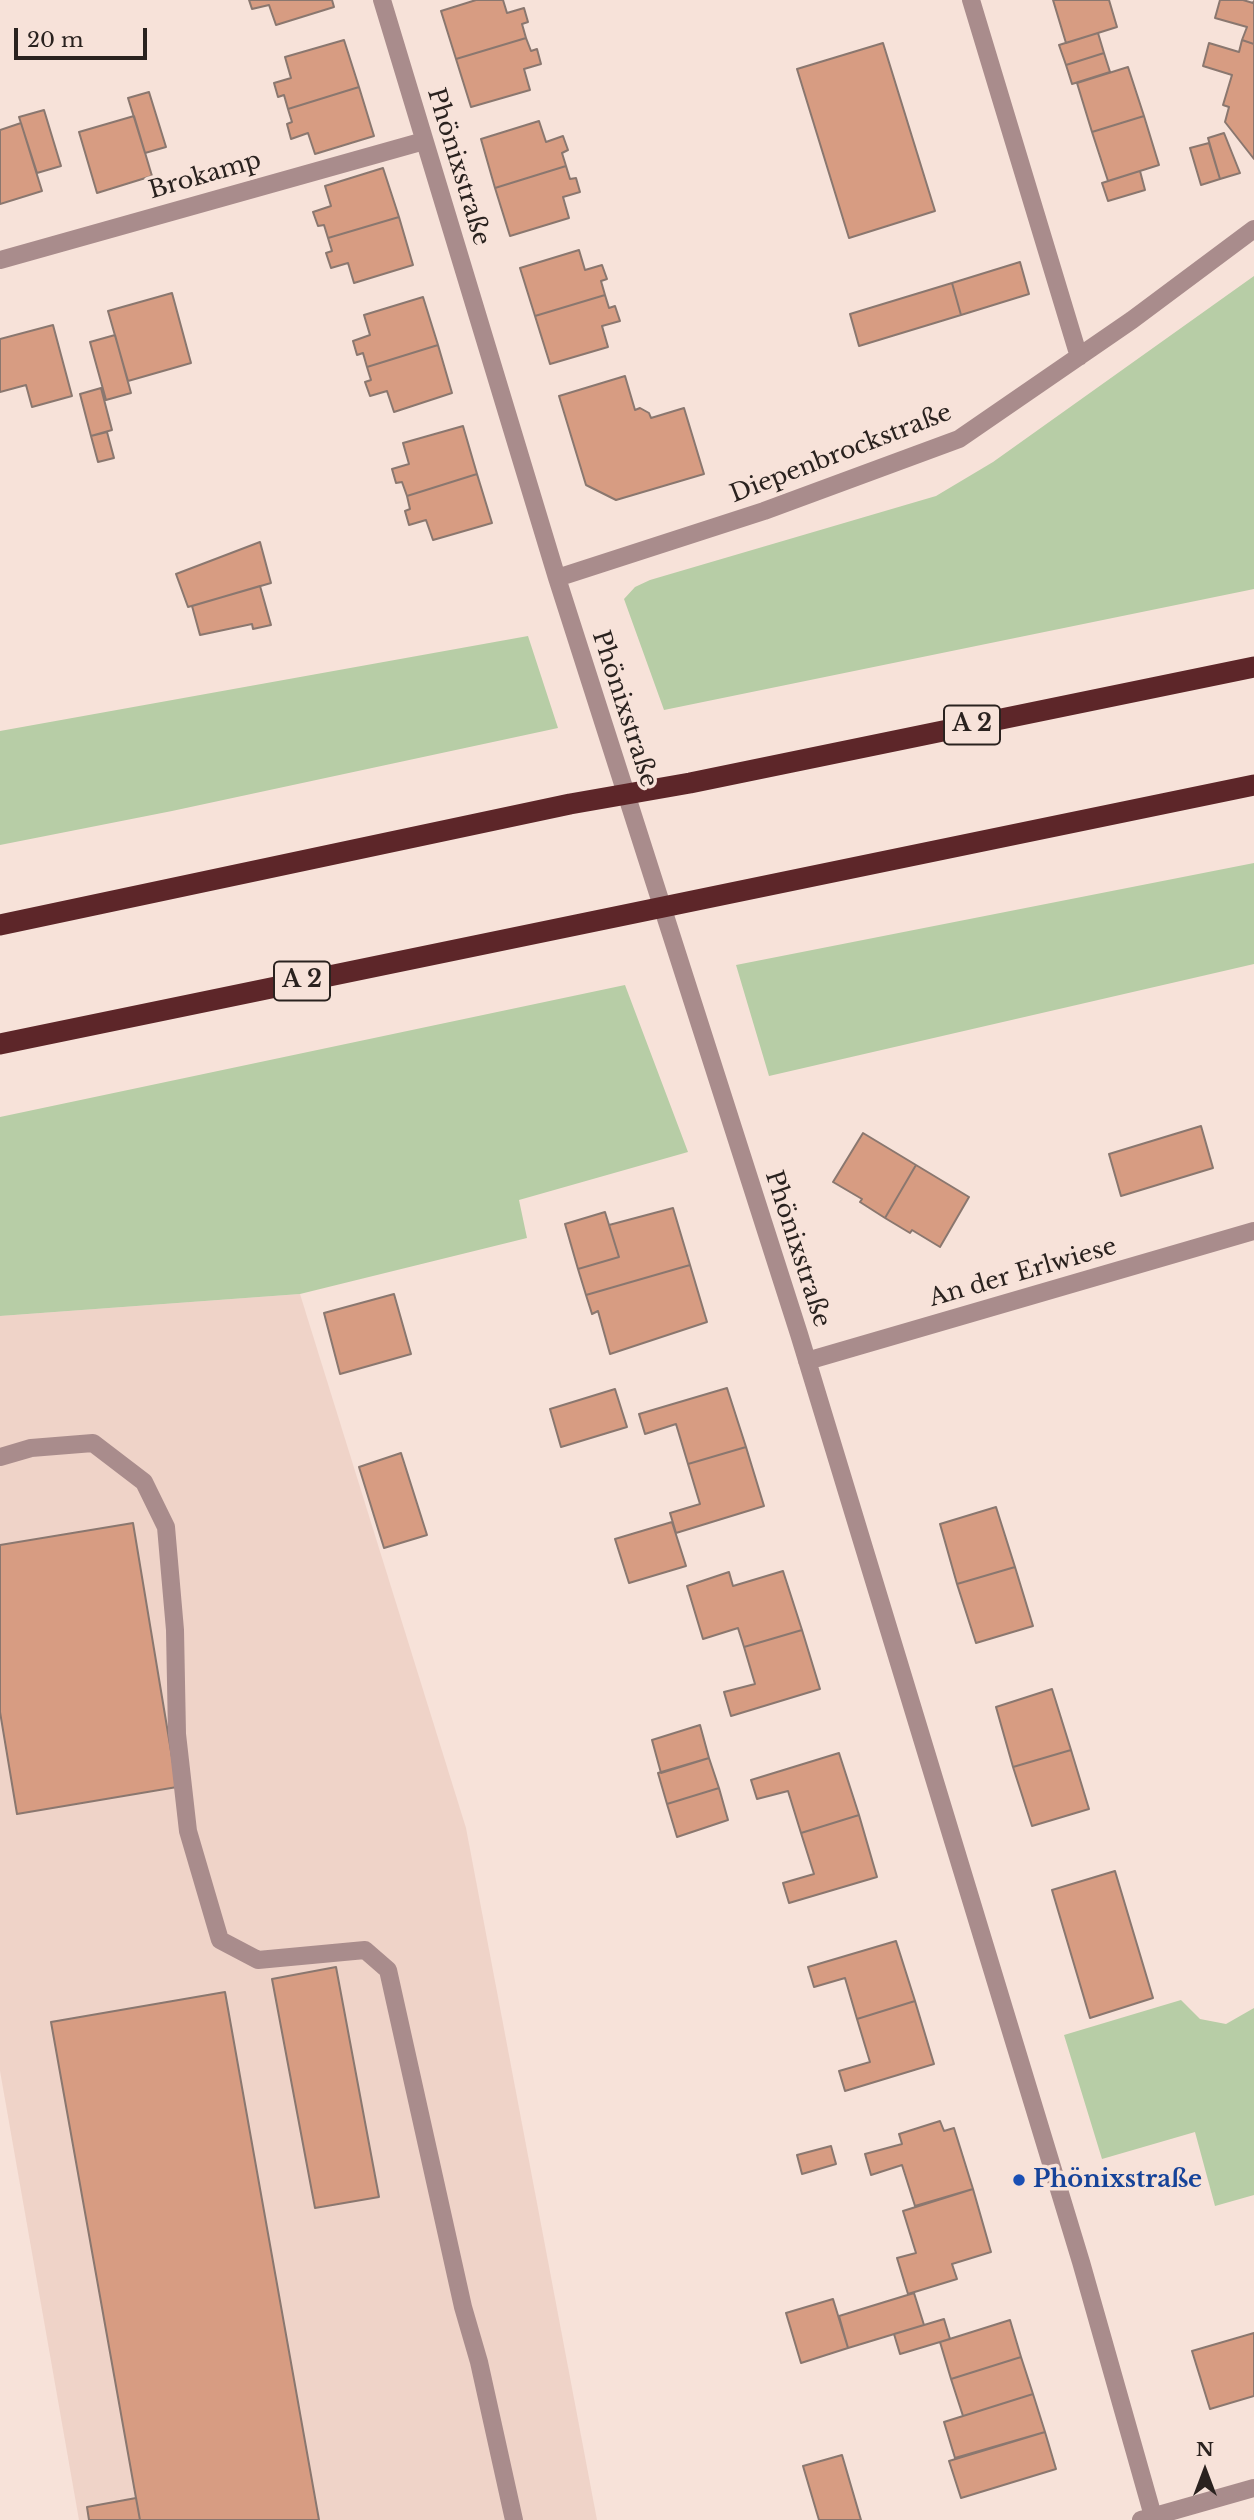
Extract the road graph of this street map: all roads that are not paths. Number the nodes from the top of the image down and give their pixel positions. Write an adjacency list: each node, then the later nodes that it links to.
1 (382, 0): 3 (street, Phönixstraße)
2 (971, 0): 6 (street)
3 (424, 141): 5 (street, Brokamp); 7 (street, Phönixstraße)
4 (1254, 229): 6 (street, Diepenbrockstraße)
5 (0, 260)
6 (1079, 357): 7 (street, Diepenbrockstraße)
7 (556, 578): 13 (street, Phönixstraße)
8 (1254, 667): 10 (highway, A 2)
9 (1254, 785): 11 (highway, A 2)
10 (0, 925)
11 (0, 1044)
12 (1254, 1231): 13 (street, An der Erlwiese)
13 (807, 1361): 16 (street, Phönixstraße)
14 (0, 1457): 17 (street)
15 (1254, 2488): 16 (street)
16 (1147, 2518)
17 (514, 2520)

